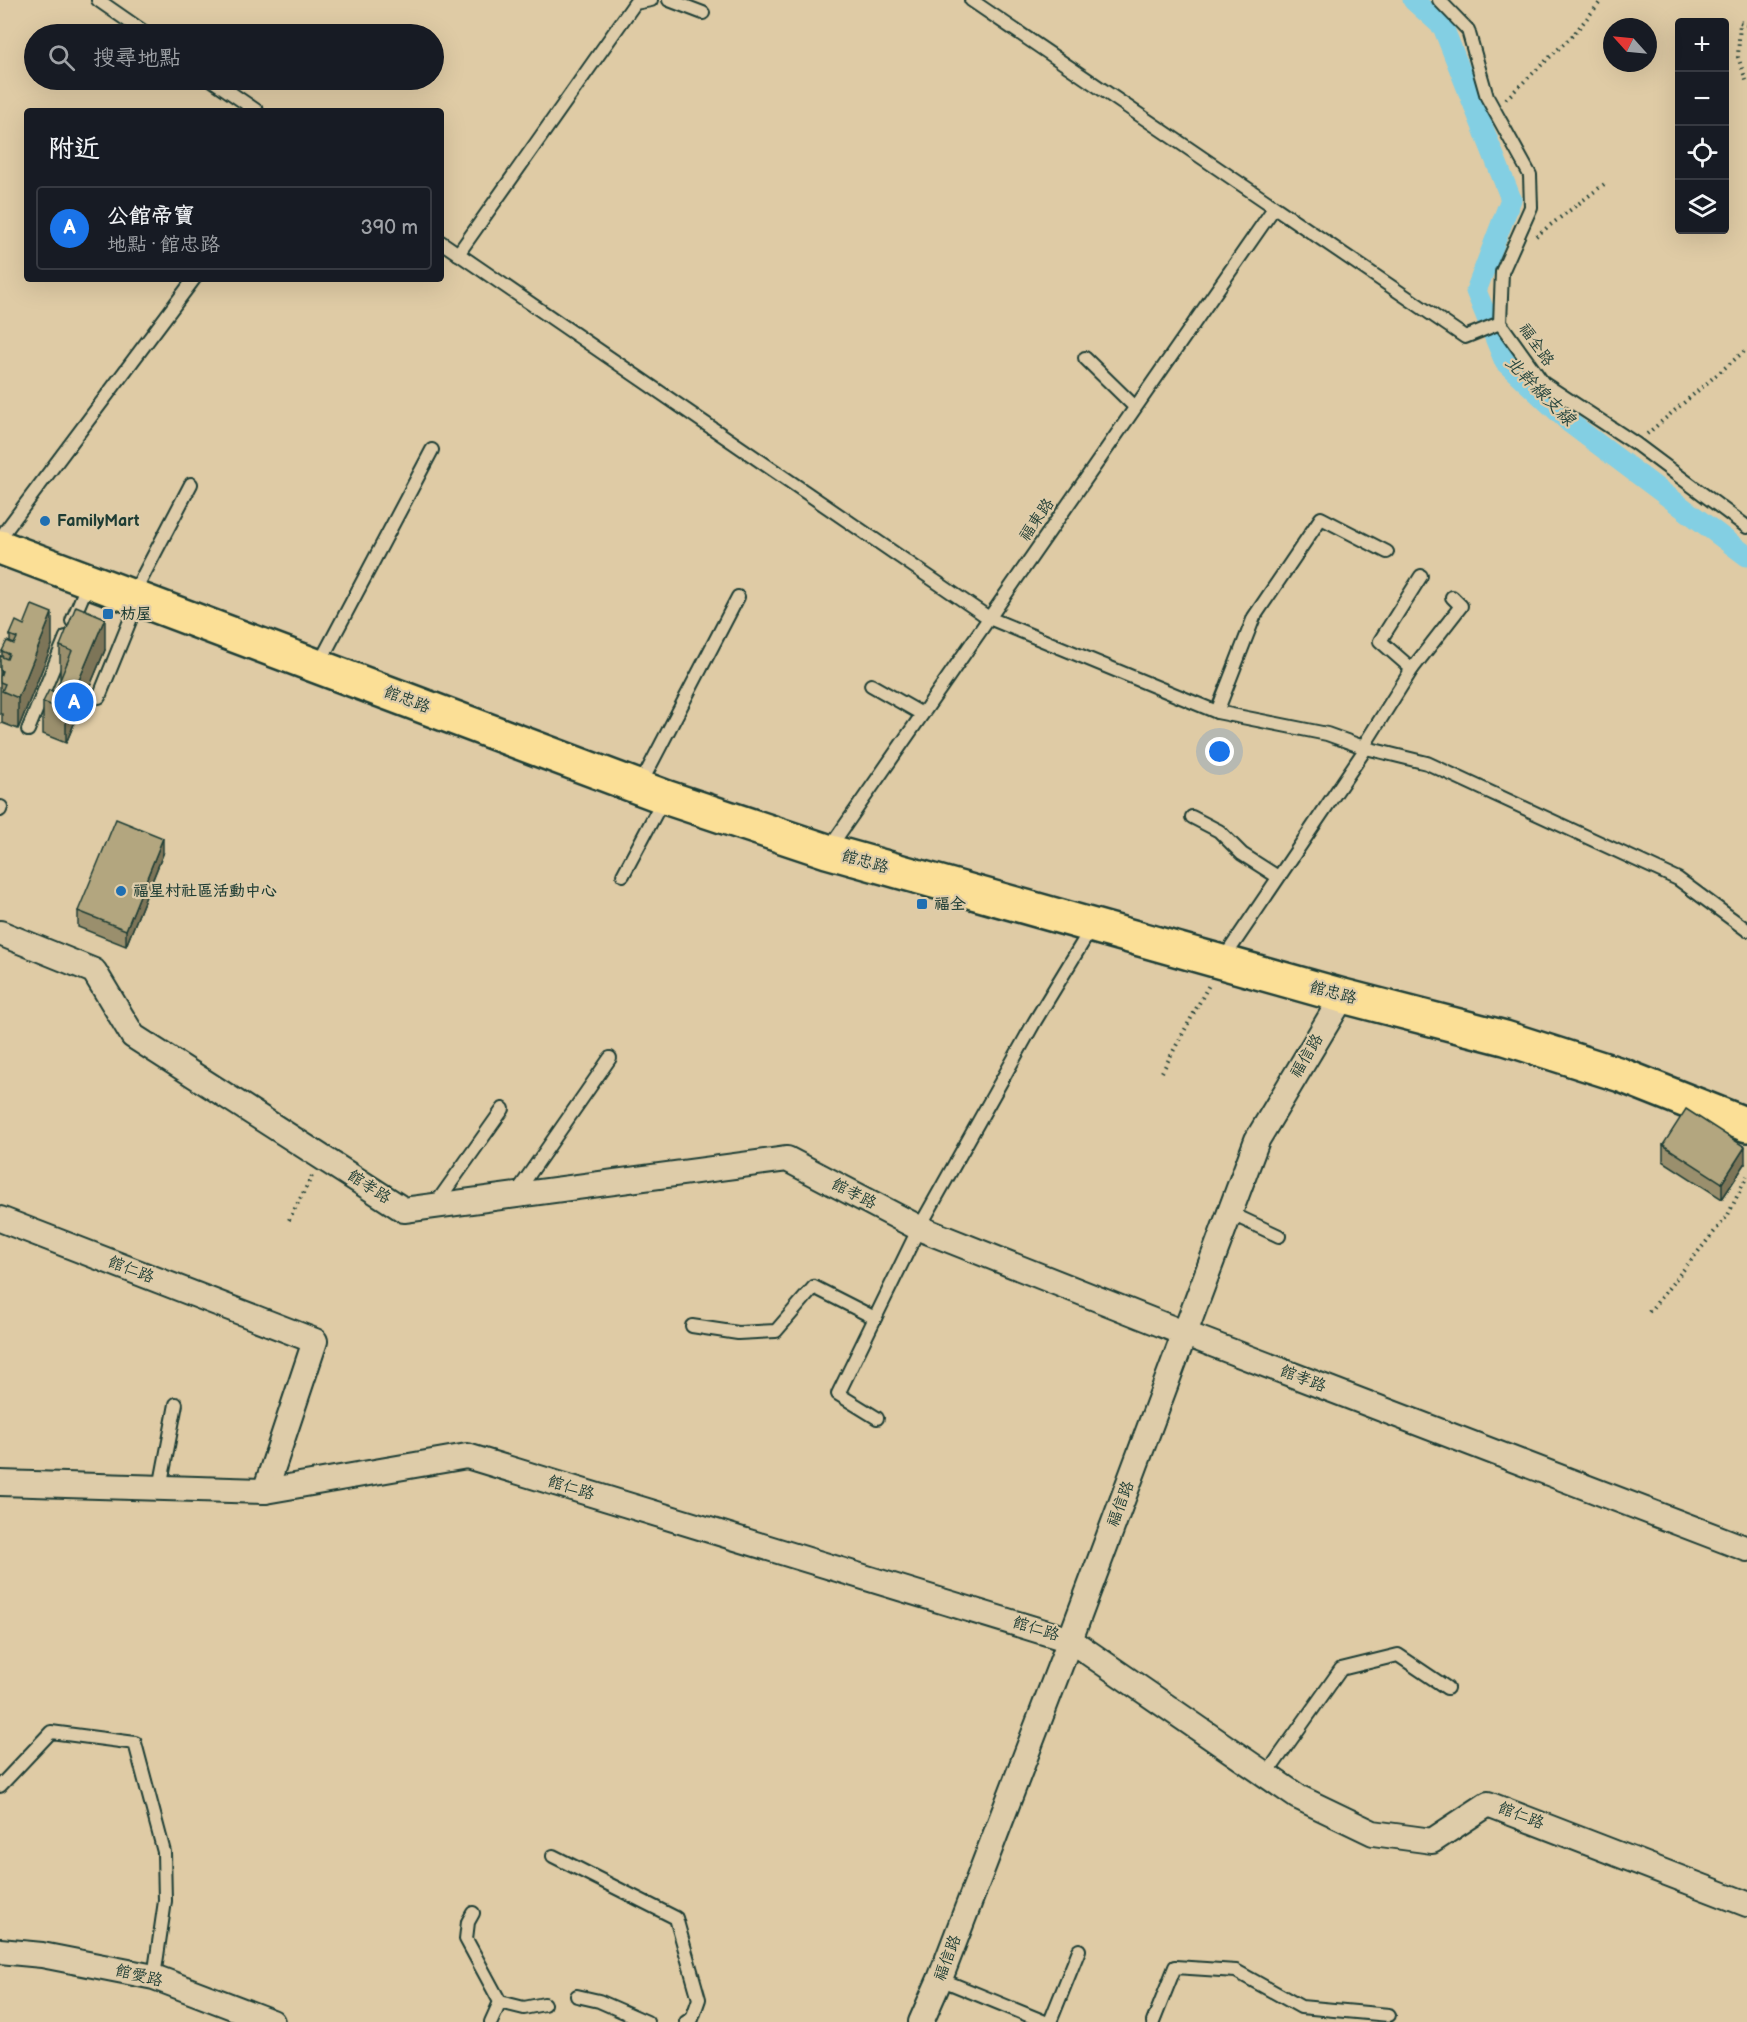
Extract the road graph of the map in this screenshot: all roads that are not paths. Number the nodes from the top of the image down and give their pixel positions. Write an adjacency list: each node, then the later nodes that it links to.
1 (98, 0): 7 (lane)
2 (651, 0): 12 (lane)
3 (669, 0): 6 (lane)
4 (971, 0): 10 (lane)
5 (1439, 0): 14 (lane, 福全路)
6 (703, 13)
7 (133, 24)
8 (227, 90): 9 (lane)
9 (253, 108)
10 (1274, 208): 14 (lane); 16 (lane, 福東路)
11 (444, 244): 12 (lane)
12 (458, 254): 28 (lane)
13 (192, 282): 20 (lane)
14 (1500, 323): 19 (lane, 福全路)
15 (1085, 358): 16 (lane)
16 (1135, 407): 28 (lane, 福東路)
17 (432, 450): 29 (lane)
18 (191, 484): 27 (lane)
19 (1747, 527)
20 (0, 538)
21 (0, 547): 24 (main road, 館忠路)
22 (1387, 552): 33 (lane)
23 (1421, 576): 30 (lane)
24 (89, 580): 27 (main road, 館忠路); 35 (lane)
25 (738, 597): 37 (lane)
26 (1452, 597): 30 (lane)
27 (135, 598): 29 (main road, 館忠路); 32 (lane)
28 (989, 618): 33 (lane); 34 (lane, 福東路)
29 (318, 666): 37 (main road, 館忠路)
30 (1412, 669): 36 (lane)
31 (871, 685): 34 (lane)
32 (99, 697)
33 (1217, 712): 36 (lane)
34 (922, 714): 39 (lane, 福東路)
35 (28, 730)
36 (1365, 747): 41 (lane); 43 (lane)
37 (652, 792): 39 (main road, 館忠路); 40 (lane)
38 (1192, 817): 41 (lane)
39 (827, 851): 42 (main road, 館忠路)
40 (623, 876)
41 (1278, 877): 45 (lane)
42 (1093, 926): 45 (main road, 館忠路); 54 (lane)
43 (1747, 930)
44 (0, 933): 51 (street, 館孝路)
45 (1221, 962): 46 (main road, 館忠路)
46 (1343, 996): 49 (main road, 館忠路); 52 (street, 福信路)
47 (610, 1058): 50 (lane)
48 (503, 1109): 51 (lane)
49 (1747, 1125)
50 (514, 1195): 51 (street, 館孝路); 54 (street, 館孝路)
51 (435, 1205)
52 (1230, 1214): 55 (lane); 58 (street, 福信路)
53 (0, 1219): 63 (street, 館仁路)
54 (919, 1228): 56 (lane); 58 (street, 館孝路)
55 (1280, 1236)
56 (875, 1318): 57 (lane); 60 (lane)
57 (692, 1326)
58 (1186, 1334): 64 (street, 館孝路); 65 (street, 福信路)
59 (176, 1404): 62 (lane)
60 (877, 1418)
61 (0, 1484): 62 (street, 館仁路)
62 (160, 1488): 63 (street, 館仁路)
63 (265, 1491): 65 (street, 館仁路)
64 (1747, 1549)
65 (1070, 1640): 67 (street, 館仁路); 75 (street, 福信路)
66 (1447, 1688): 67 (lane)
67 (1266, 1775): 70 (street, 館仁路)
68 (0, 1786): 74 (lane)
69 (553, 1856): 83 (lane)
70 (1747, 1904)
71 (473, 1913): 77 (lane)
72 (1079, 1950): 86 (lane)
73 (0, 1951): 74 (street, 館愛路)
74 (154, 1977): 80 (street, 館愛路)
75 (940, 1979): 84 (street, 福信路); 85 (lane)
76 (577, 1996): 82 (lane)
77 (500, 2002): 78 (lane); 81 (lane)
78 (544, 2004)
79 (1389, 2015): 87 (lane)
80 (272, 2022)
81 (491, 2022)
82 (648, 2022)
83 (686, 2022)
84 (921, 2022)
85 (1045, 2022)
86 (1050, 2022)
87 (1153, 2022)

